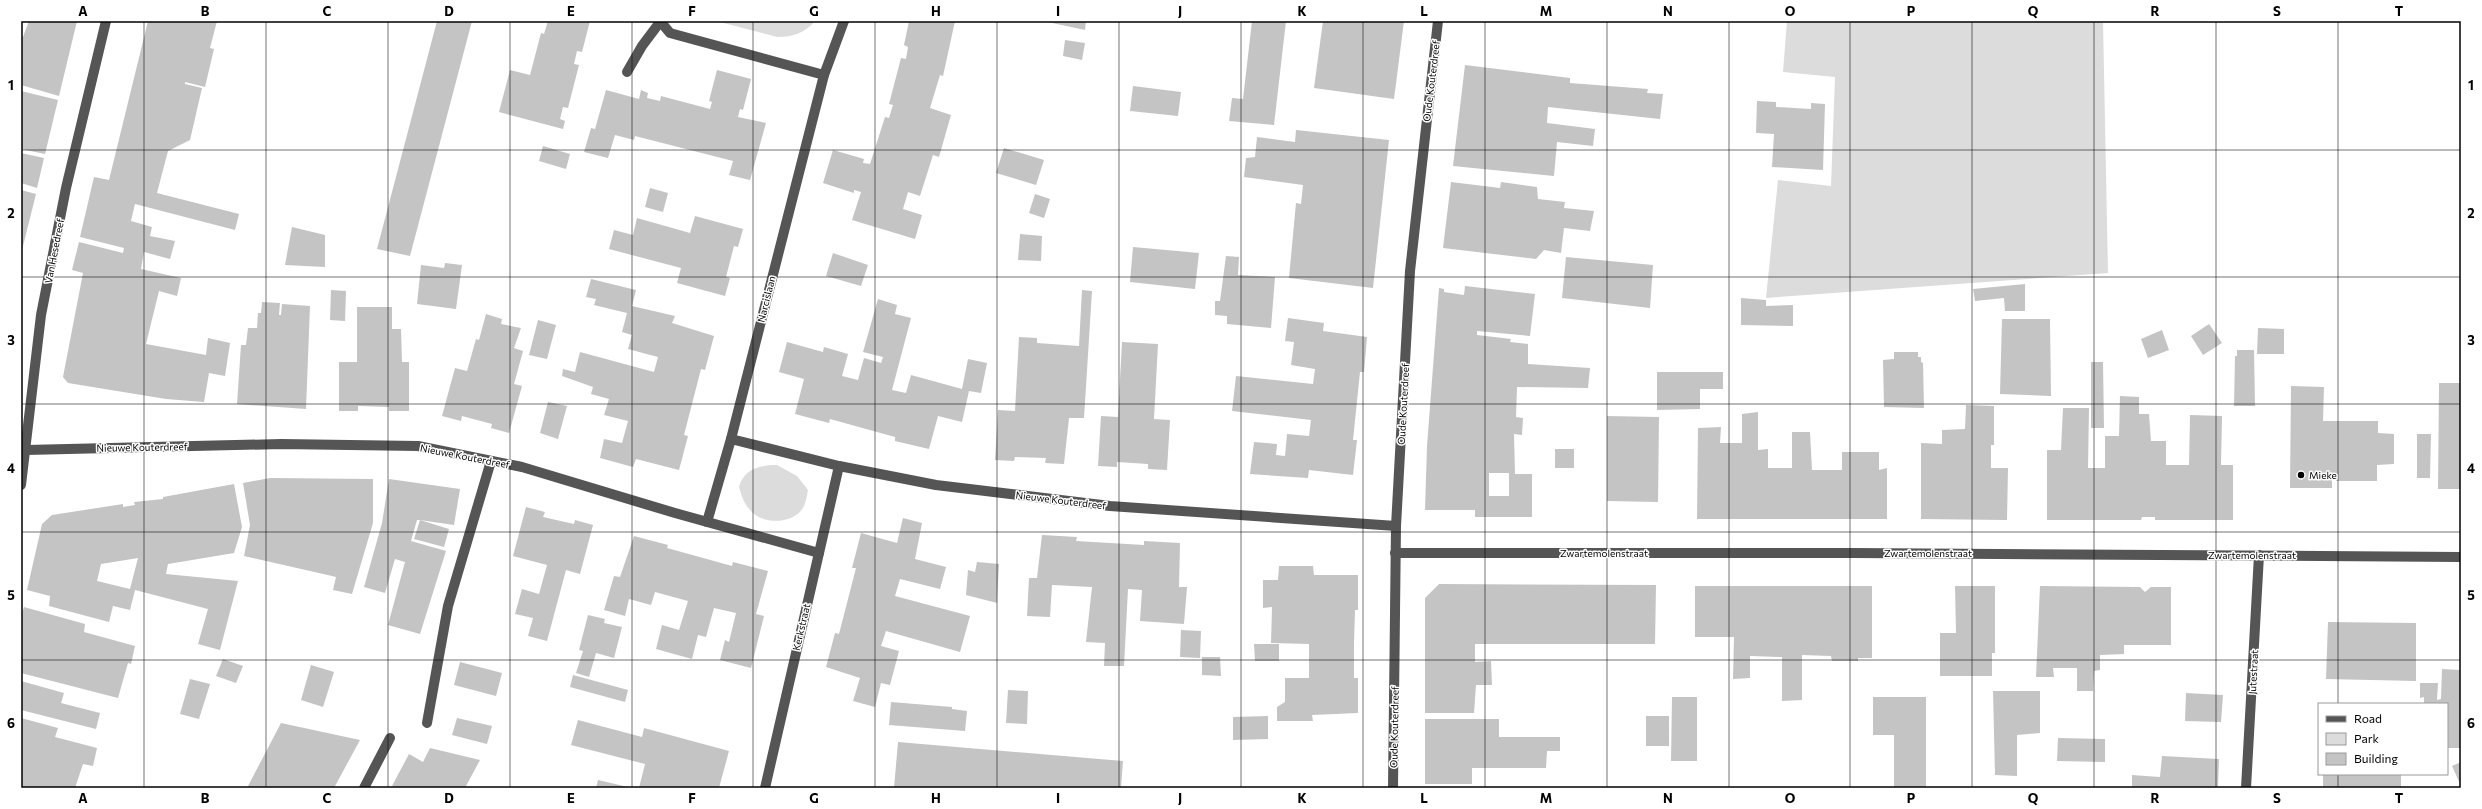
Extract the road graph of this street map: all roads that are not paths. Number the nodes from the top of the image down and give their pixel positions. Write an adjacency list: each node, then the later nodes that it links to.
1 (106, 21): 8 (street, Van Hesedreef)
2 (844, 21): 6 (street, Narcislaan)
3 (1438, 21): 13 (street, Oude Kouterdreef)
4 (660, 22): 5 (street); 6 (street)
5 (627, 72)
6 (824, 75): 7 (street, Narcislaan)
7 (731, 439): 10 (street, Nieuwe Kouterdreef); 12 (street, Narcislaan)
8 (24, 447): 9 (street, Nieuwe Kouterdreef); 11 (street, Van Hesedreef)
9 (491, 461): 12 (street, Nieuwe Kouterdreef); 18 (street)
10 (839, 466): 13 (street, Nieuwe Kouterdreef); 14 (street, Kerkstraat)
11 (21, 485)
12 (707, 522): 14 (street, Nieuwe Kouterdreef)
13 (1396, 526): 15 (street, Oude Kouterdreef)
14 (819, 553): 21 (street, Kerkstraat)
15 (1395, 553): 16 (street, Zwartemolenstraat); 22 (street, Oude Kouterdreef)
16 (2259, 555): 17 (street, Zwartemolenstraat); 23 (street, Jutestraat)
17 (2461, 557)
18 (427, 723)
19 (390, 738): 20 (street)
20 (364, 788)
21 (765, 788)
22 (1393, 788)
23 (2246, 788)

